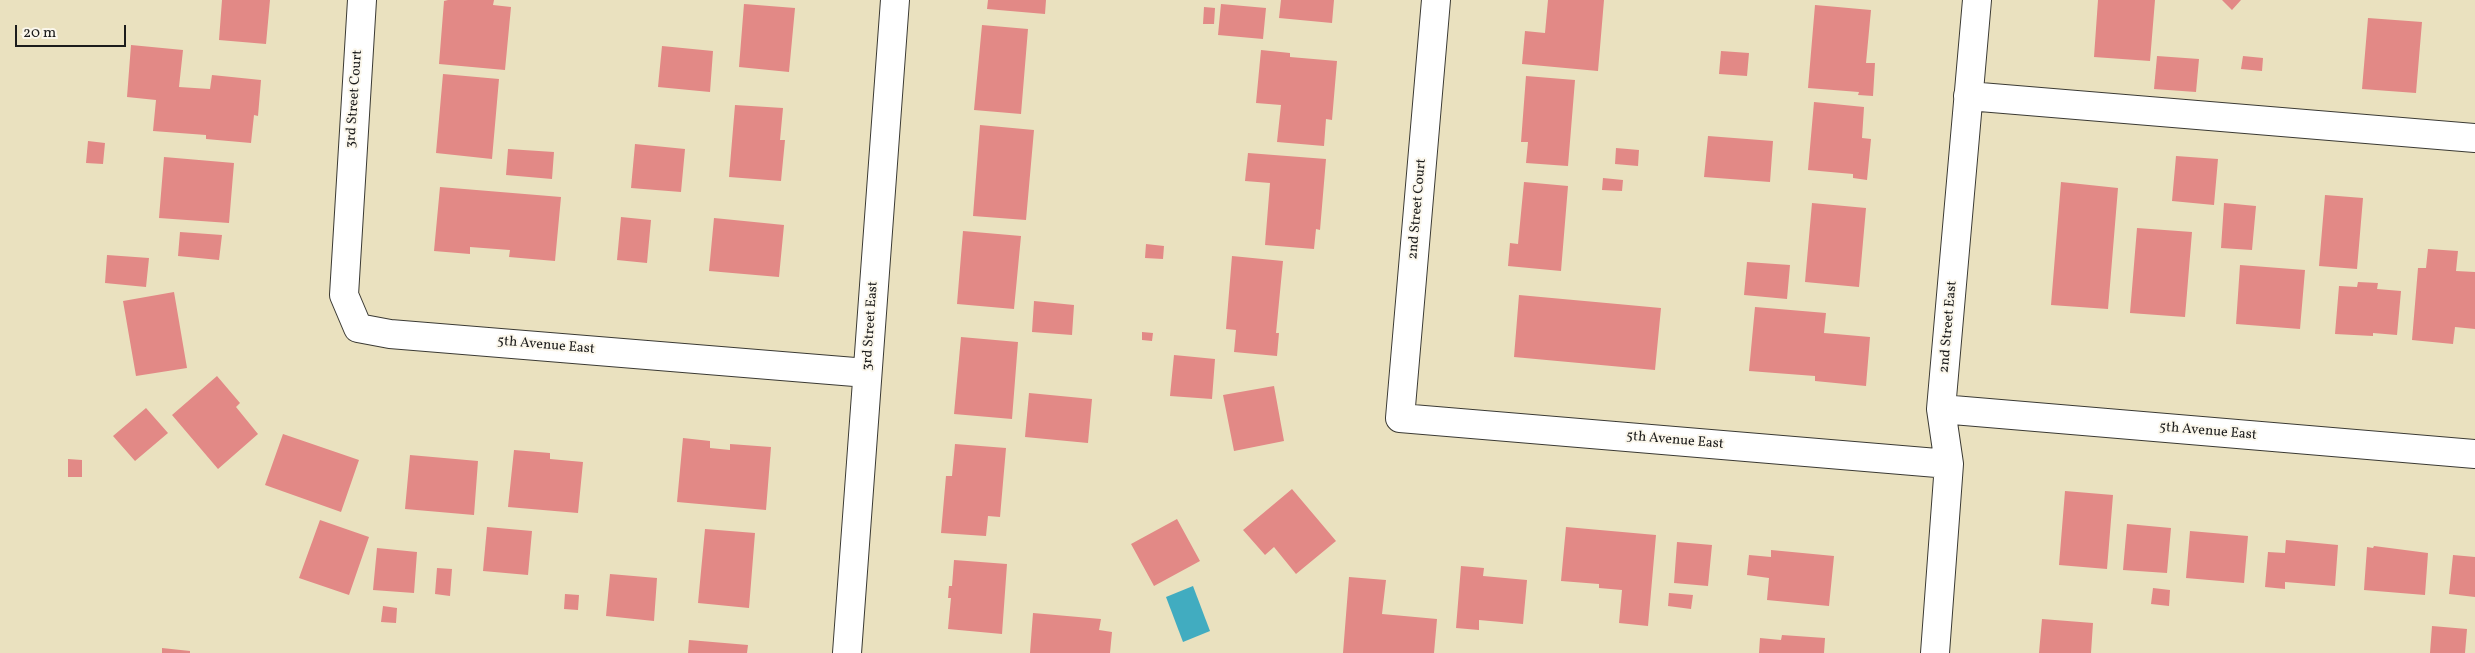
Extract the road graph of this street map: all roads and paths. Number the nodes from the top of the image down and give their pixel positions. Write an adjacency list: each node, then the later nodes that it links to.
1 (362, 0): 7 (street, 3rd Street Court)
2 (895, 0): 8 (street, 3rd Street East)
3 (1436, 0): 10 (street, 2nd Street Court)
4 (1976, 0): 5 (street, 2nd Street East)
5 (1968, 96): 6 (street); 9 (street, 2nd Street East)
6 (2475, 138)
7 (349, 198): 8 (street, 5th Avenue East)
8 (868, 372): 13 (street, 3rd Street East)
9 (1941, 409): 11 (street, 5th Avenue East); 12 (street, 2nd Street East)
10 (1400, 418): 12 (street, 5th Avenue East)
11 (2475, 454)
12 (1949, 464): 14 (street, 2nd Street East)
13 (847, 653)
14 (1935, 653)

